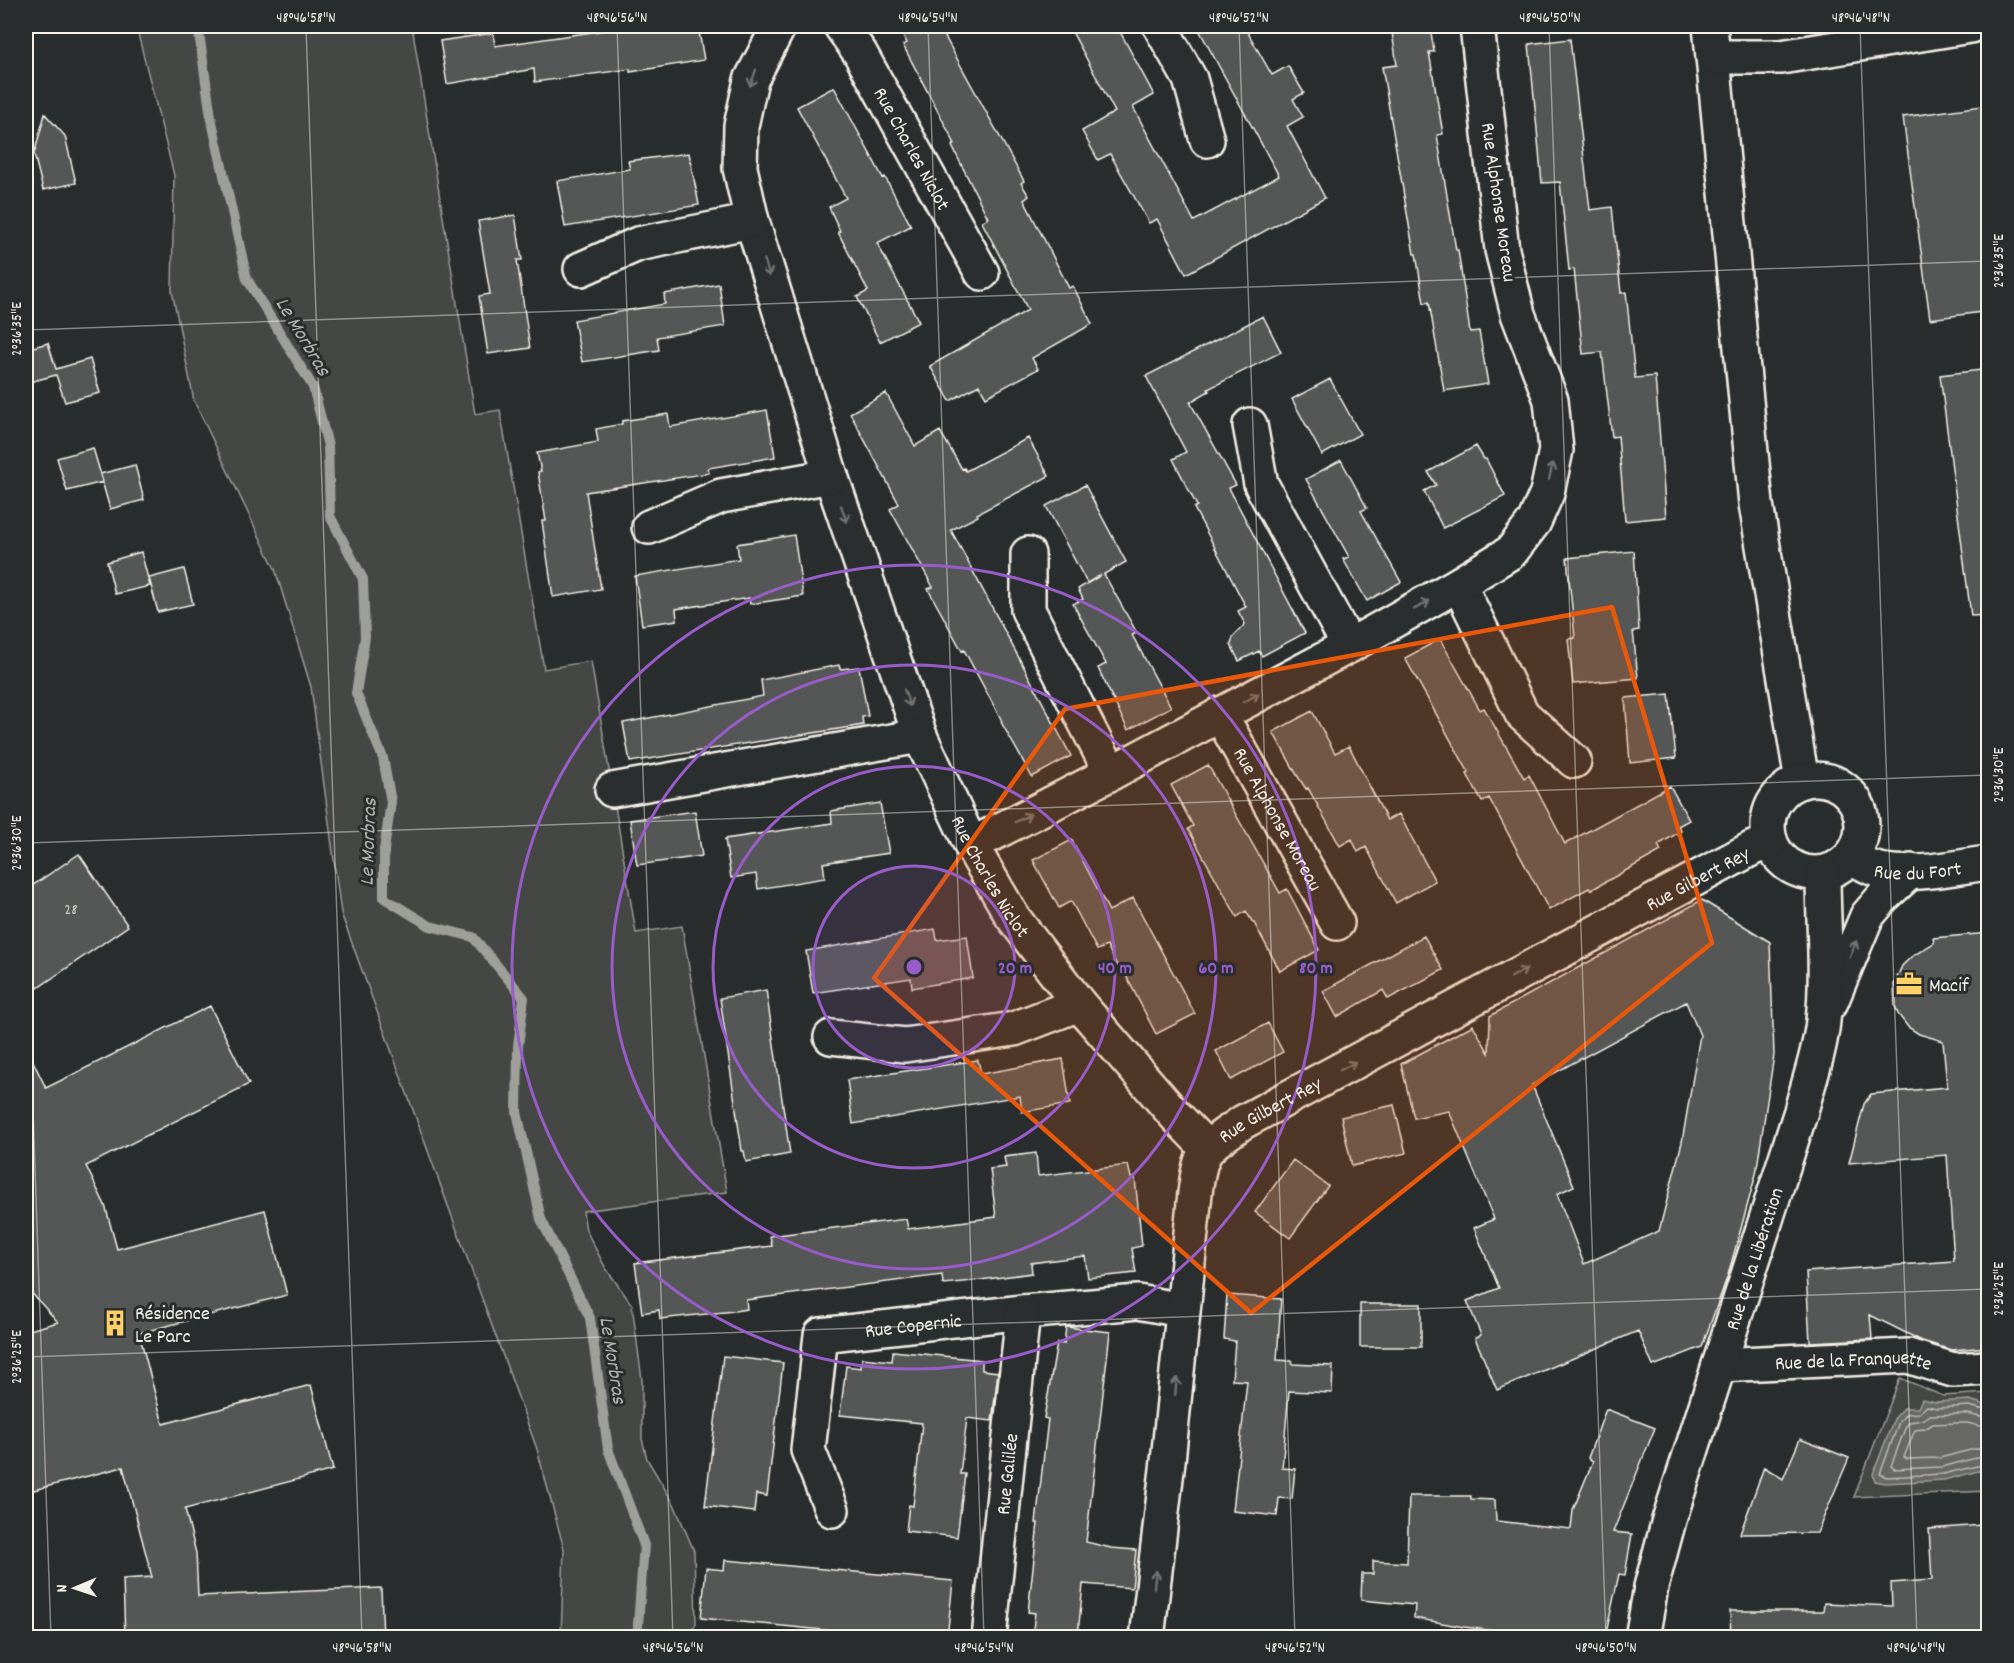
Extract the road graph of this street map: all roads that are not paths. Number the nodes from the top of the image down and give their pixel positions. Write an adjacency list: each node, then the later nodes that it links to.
1 (779, 26): 8 (street, Rue Charles Niclot, one-way to 8)
2 (841, 26): 10 (street, Rue Charles Niclot)
3 (1160, 26): 7 (street)
4 (1477, 26): 15 (street, Rue Alphonse Moreau, one-way to 4)
5 (1970, 26): 6 (street)
6 (1711, 41): 21 (street)
7 (1207, 140)
8 (752, 221): 9 (street); 12 (street, Rue Charles Niclot, one-way to 12)
9 (581, 269)
10 (982, 273)
11 (1250, 425): 16 (street)
12 (831, 476): 13 (street); 18 (street, Rue Charles Niclot, one-way to 18)
13 (649, 527)
14 (1028, 554): 20 (street)
15 (1459, 584): 16 (street, Rue Alphonse Moreau, one-way to 15); 19 (street)
16 (1349, 646): 17 (street, Rue Alphonse Moreau, one-way to 16)
17 (1220, 714): 20 (street, Rue Alphonse Moreau); 29 (street, Rue Alphonse Moreau)
18 (920, 736): 22 (street); 24 (street, Rue Charles Niclot)
19 (1574, 761)
20 (1111, 773): 24 (street, Rue Alphonse Moreau, one-way to 20)
21 (1802, 781): 23 (street); 25 (street)
22 (612, 790)
23 (1770, 842): 28 (street); 33 (street, Rue Gilbert Rey, one-way to 23)
24 (971, 845): 30 (street, Rue Charles Niclot)
25 (1851, 857): 27 (street, Rue du Fort); 28 (street)
26 (1989, 862): 27 (street, Rue du Fort)
27 (1911, 871): 31 (street, one-way to 27)
28 (1823, 873): 31 (street, Rue de la Libération)
29 (1337, 923)
30 (1079, 1004): 32 (street); 33 (street, Rue Charles Niclot)
31 (1822, 1023): 36 (street, Rue de la Libération)
32 (831, 1037)
33 (1207, 1148): 34 (street, Rue Gilbert Rey)
34 (1182, 1310): 35 (street, Rue Copernic); 40 (street, Rue Gilbert Rey, one-way to 34)
35 (1023, 1312): 38 (street, Rue Copernic); 39 (street, Rue Galilée)
36 (1719, 1365): 37 (street, Rue de la Franquette); 41 (street, Rue de la Libération)
37 (1989, 1368)
38 (831, 1510)
39 (989, 1638)
40 (1147, 1638)
41 (1642, 1638)

